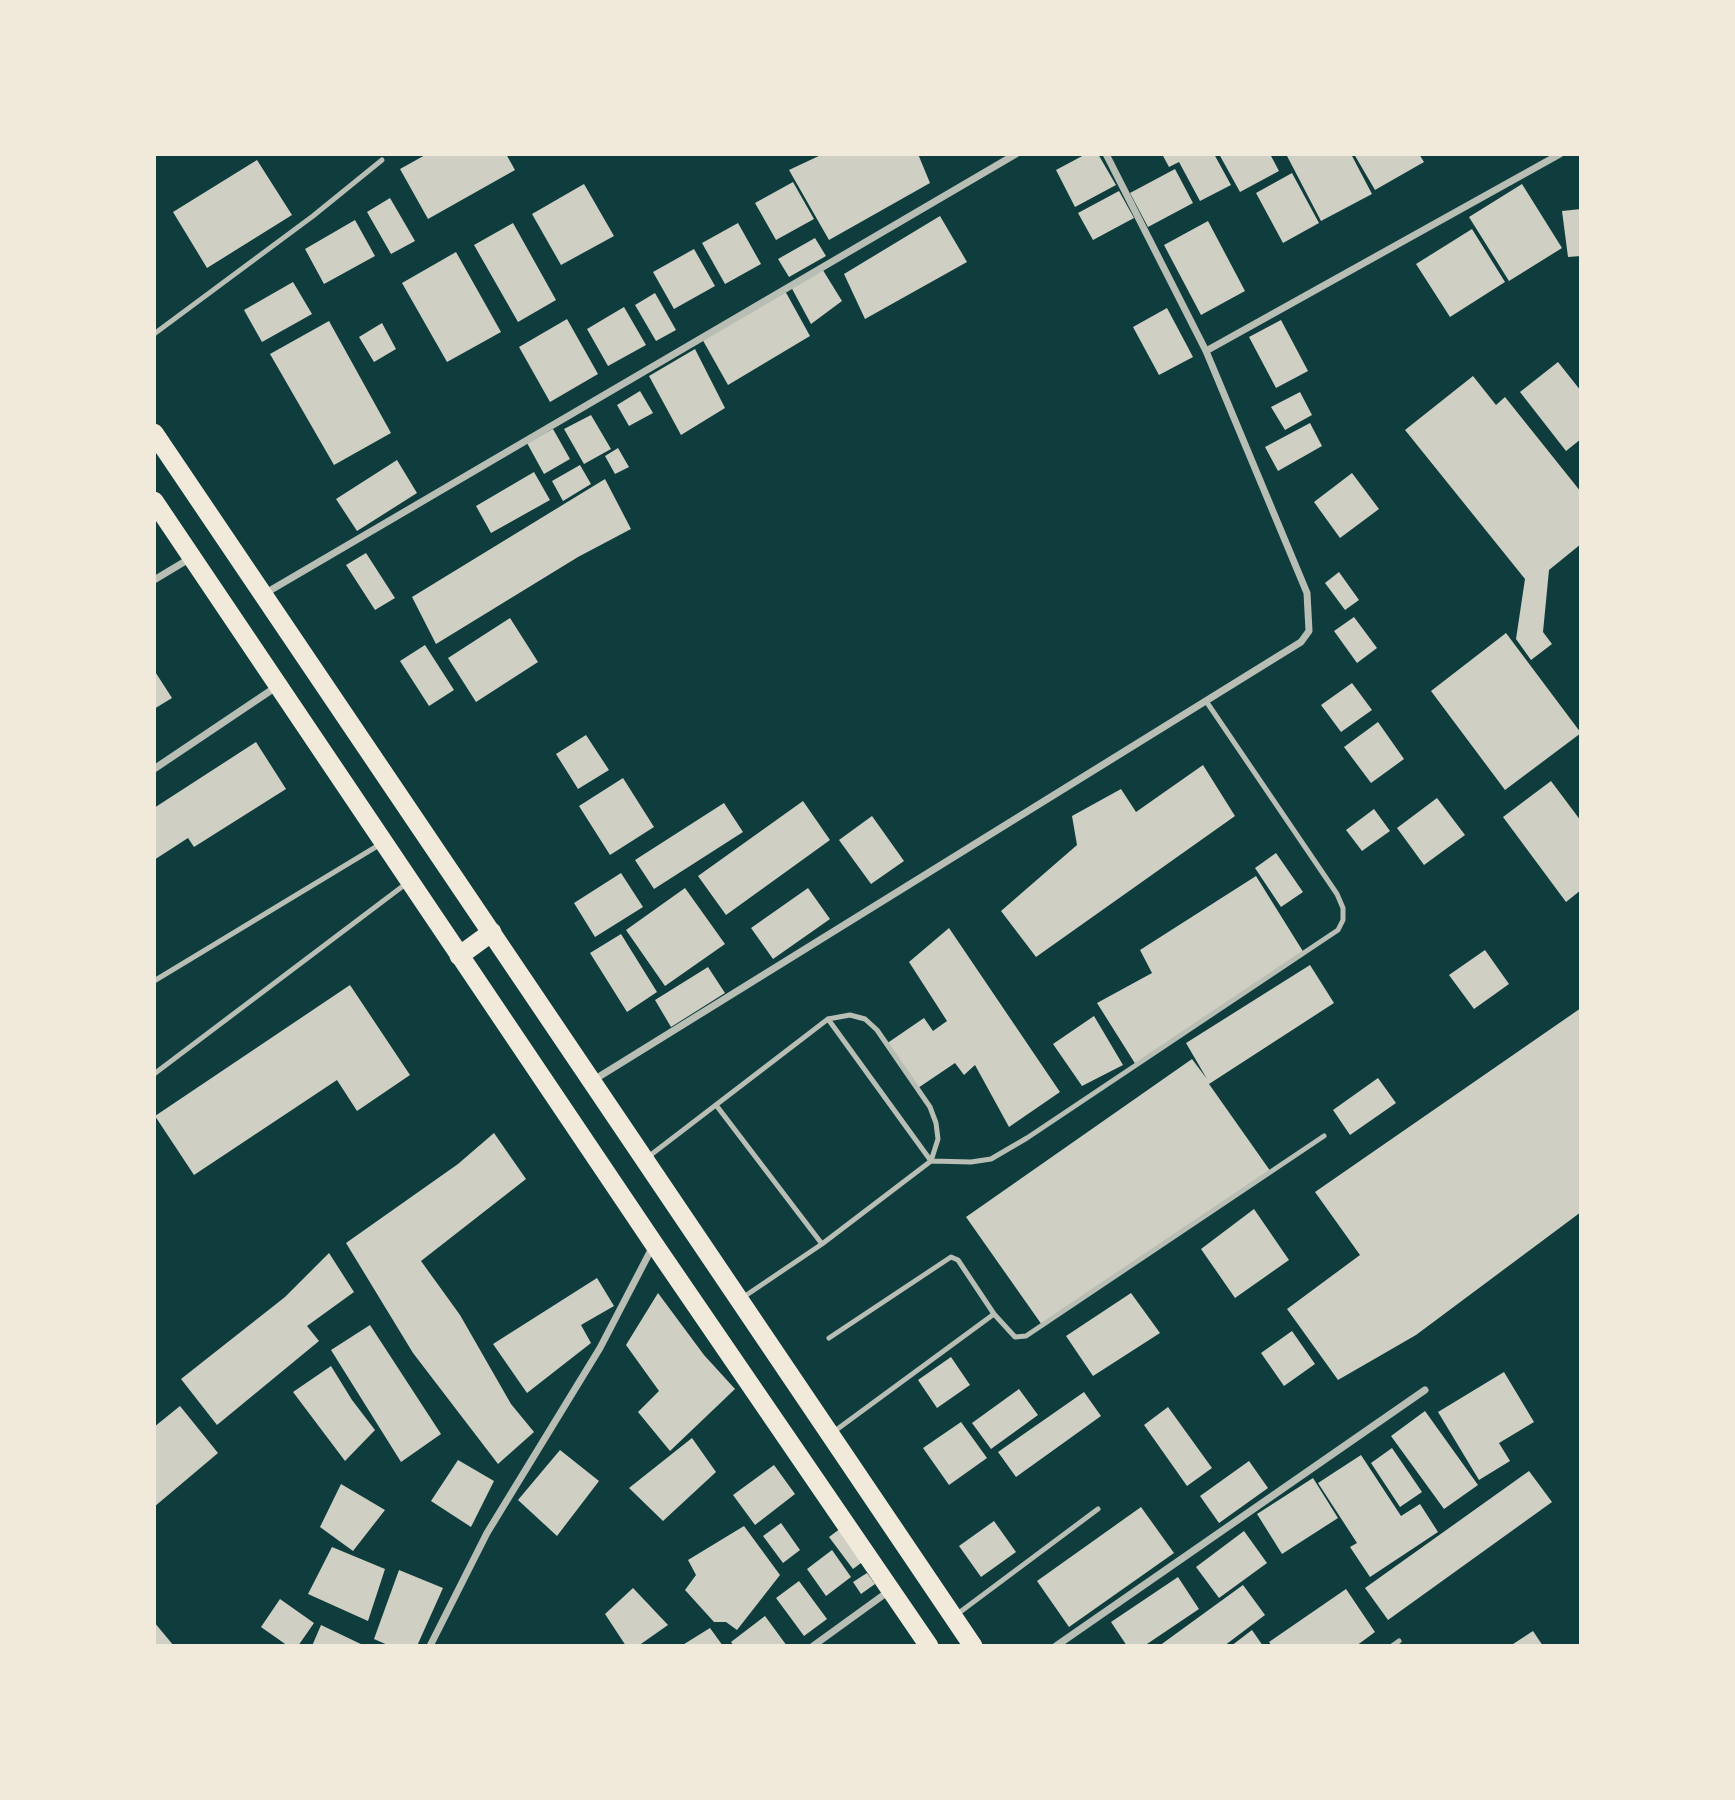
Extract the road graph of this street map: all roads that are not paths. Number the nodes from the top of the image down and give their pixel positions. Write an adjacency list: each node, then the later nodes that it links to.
1 (1016, 154): 11 (street)
2 (1106, 154): 6 (street)
3 (1560, 154): 6 (street)
4 (382, 160): 5 (lane)
5 (154, 334)
6 (1206, 351): 13 (street)
7 (154, 433): 11 (highway)
8 (154, 500): 9 (highway)
9 (192, 557): 10 (street); 12 (highway)
10 (154, 580)
11 (264, 594): 17 (highway)
12 (278, 686): 14 (street); 15 (highway)
13 (1206, 701): 22 (street); 26 (lane)
14 (154, 769)
15 (384, 842): 16 (highway); 19 (lane)
16 (410, 881): 18 (highway); 21 (lane)
17 (492, 932): 18 (highway); 22 (highway)
18 (459, 956): 27 (highway)
19 (154, 981)
20 (828, 1020): 23 (lane); 26 (lane); 26 (lane)
21 (154, 1074)
22 (592, 1081): 25 (highway)
23 (716, 1105): 25 (lane); 28 (lane)
24 (1324, 1136): 30 (lane)
25 (645, 1160): 29 (highway)
26 (930, 1161): 28 (lane)
27 (654, 1244): 35 (highway); 38 (street)
28 (822, 1244): 29 (lane)
29 (740, 1300): 33 (highway)
30 (994, 1314): 31 (lane); 33 (lane)
31 (829, 1338)
32 (1425, 1391): 42 (street)
33 (830, 1435): 36 (highway)
34 (1098, 1508): 36 (lane)
35 (891, 1590): 39 (street); 40 (highway)
36 (954, 1617): 41 (highway)
37 (1399, 1641): 43 (lane)
38 (430, 1646)
39 (813, 1646)
40 (929, 1646)
41 (973, 1646)
42 (1056, 1646)
43 (1392, 1646)

